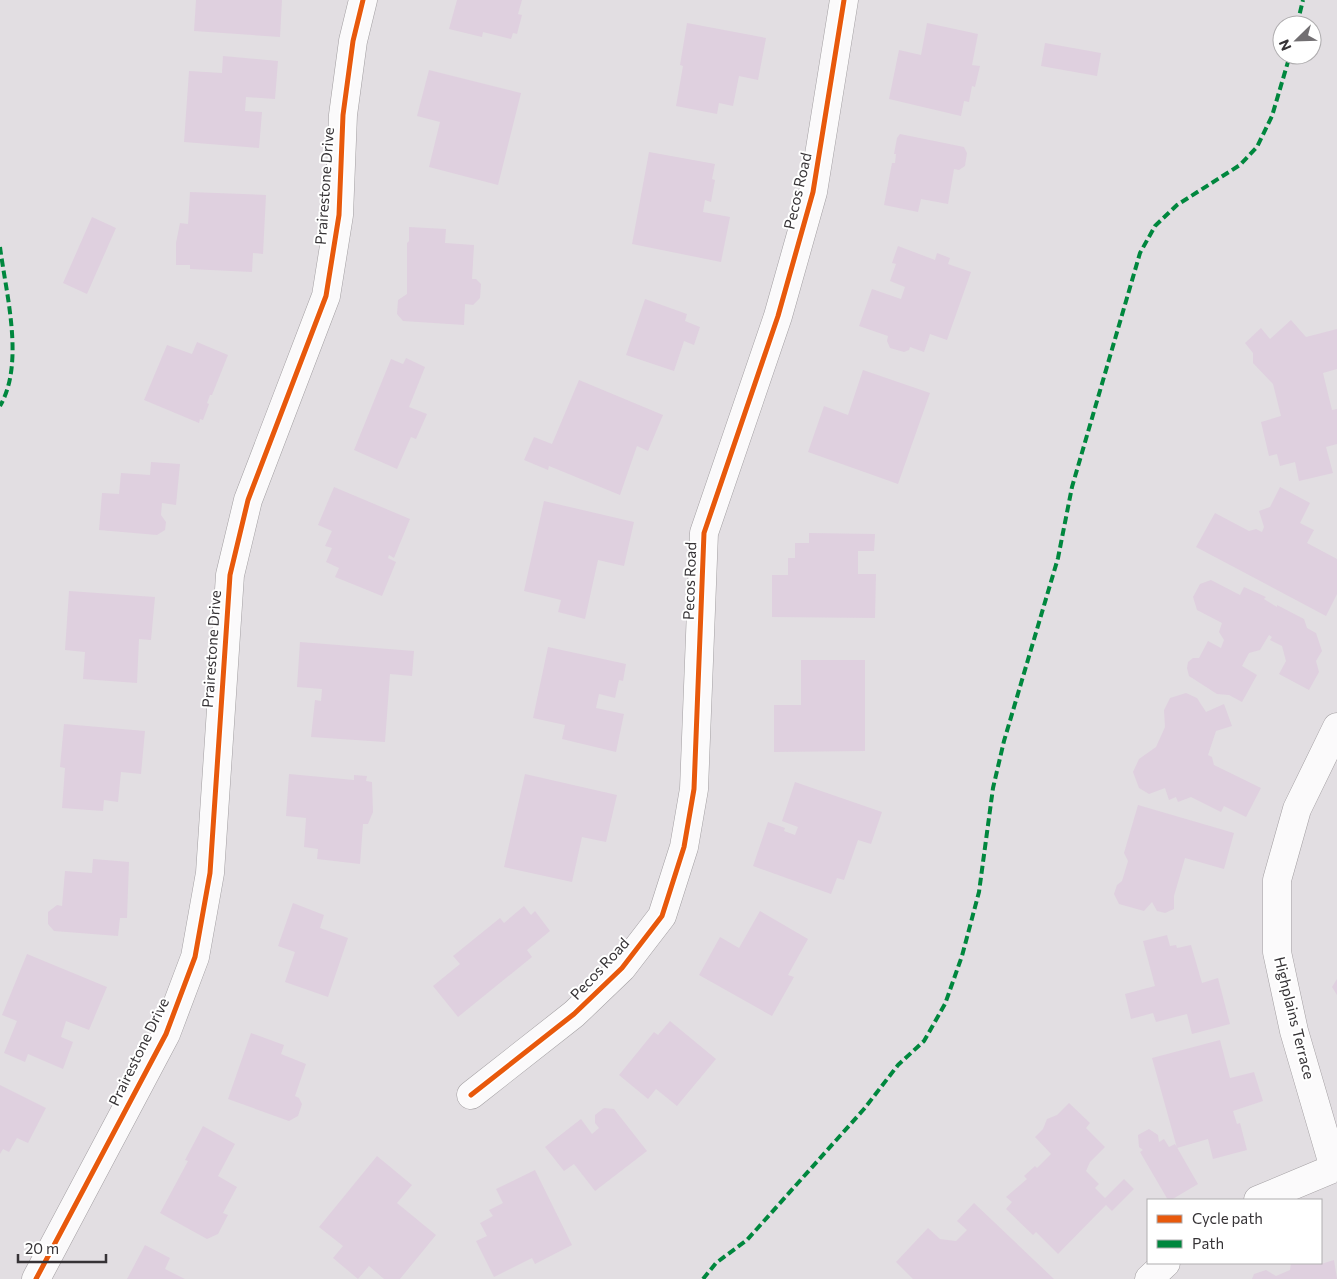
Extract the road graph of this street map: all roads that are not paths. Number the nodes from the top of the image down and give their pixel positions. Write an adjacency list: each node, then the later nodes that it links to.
1 (363, 0): 8 (street, Prairestone Drive)
2 (844, 0): 4 (street, Pecos Road)
3 (1337, 727): 5 (street, Highplains Terrace)
4 (471, 1095)
5 (1335, 1168): 6 (street)
6 (1260, 1199)
7 (1165, 1264): 9 (street)
8 (36, 1279)
9 (1149, 1279)

